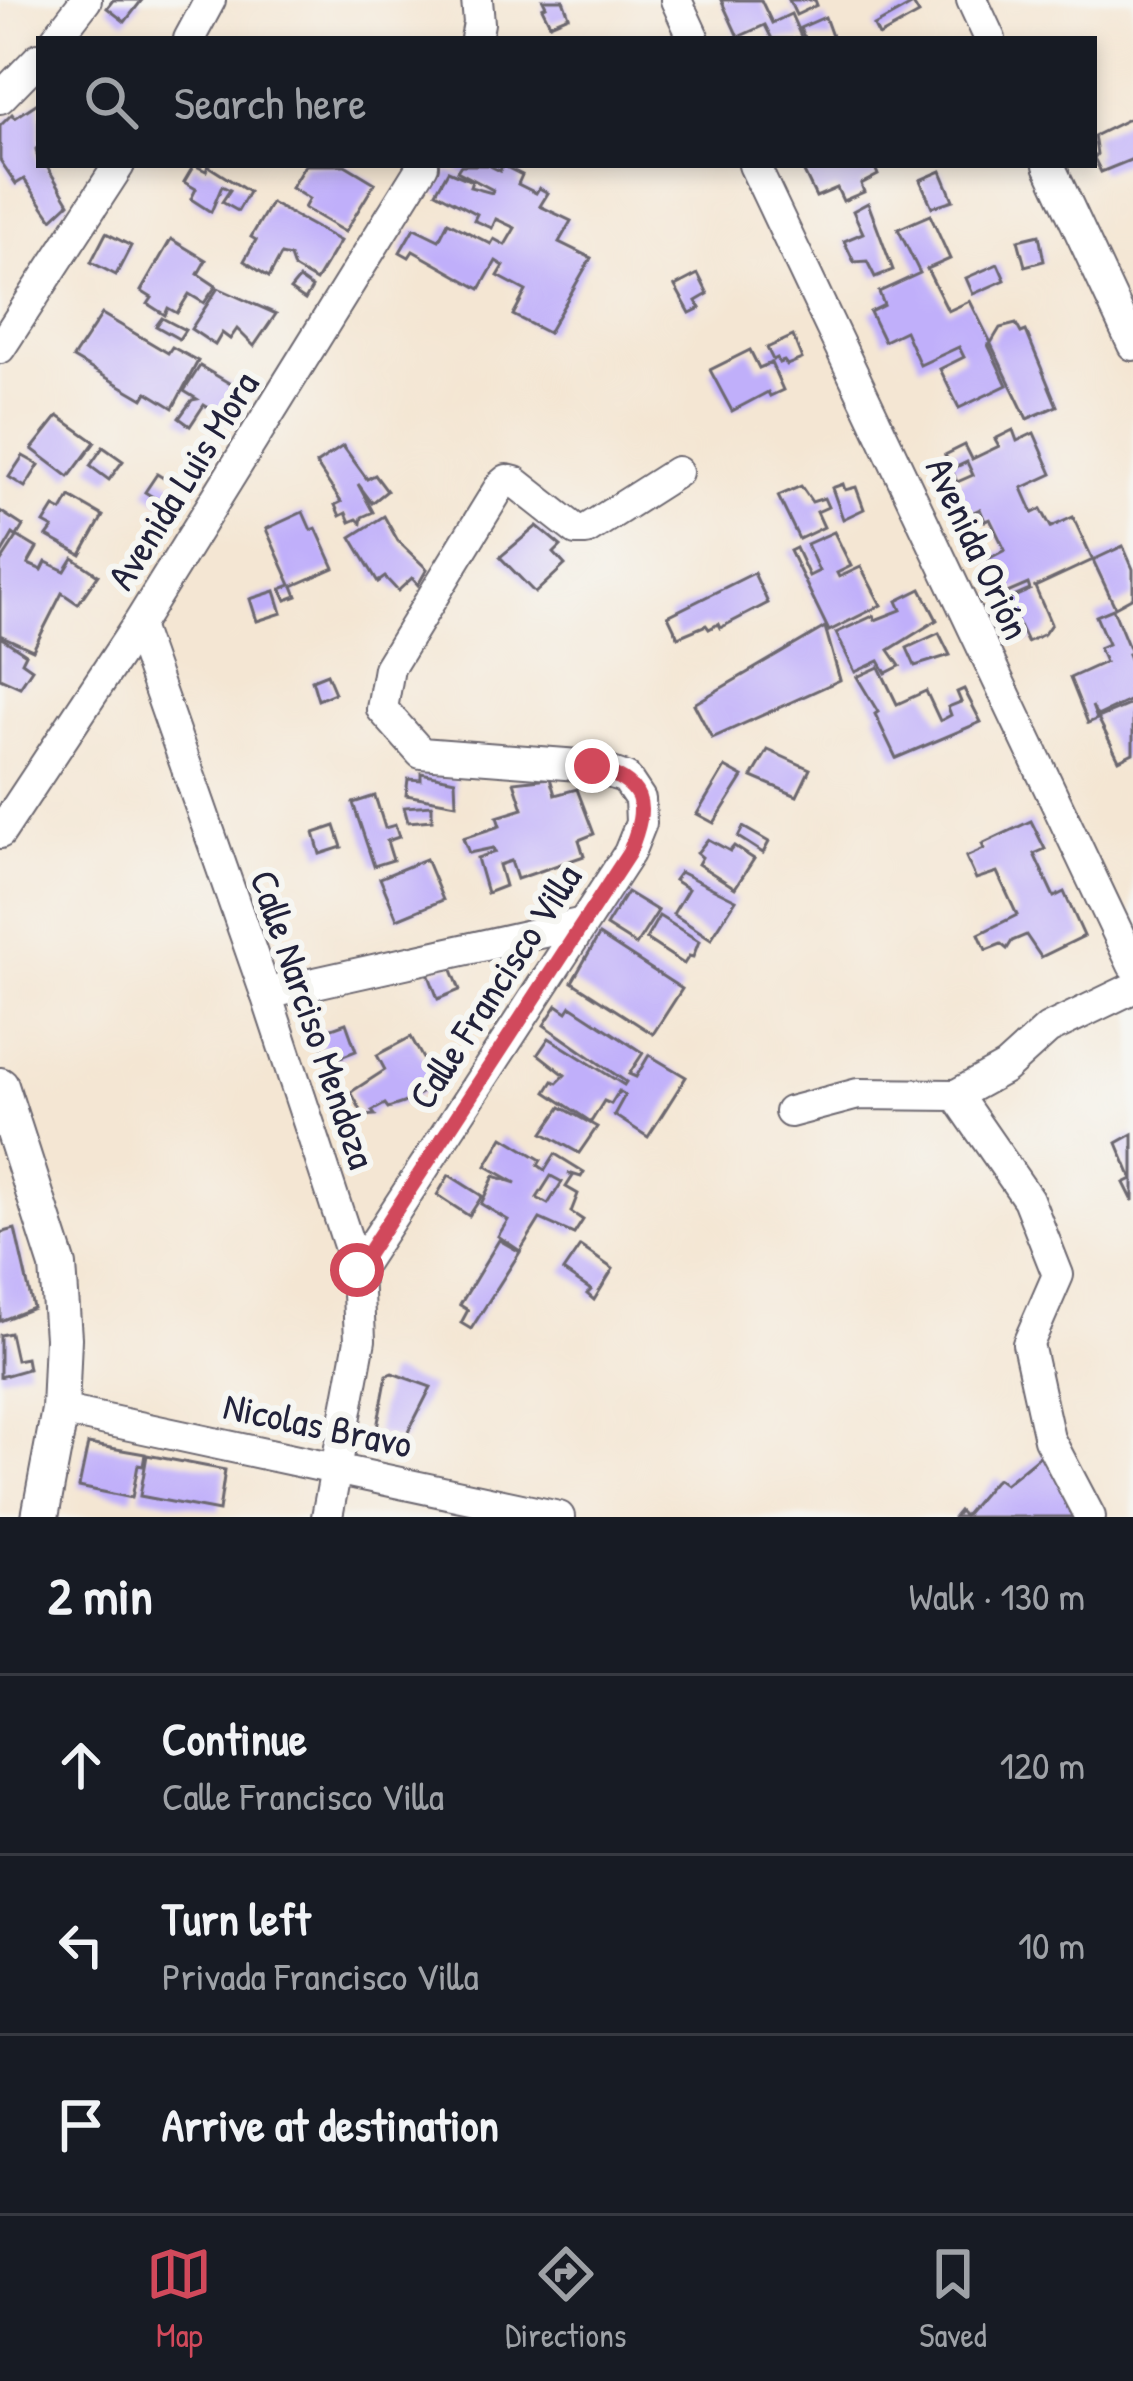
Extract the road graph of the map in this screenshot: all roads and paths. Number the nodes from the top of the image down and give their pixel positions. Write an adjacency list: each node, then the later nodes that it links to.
1 (86, 0): 6 (street)
2 (210, 0): 7 (street)
3 (476, 0): 8 (street)
4 (676, 0): 9 (street)
5 (972, 0): 10 (street)
6 (58, 36)
7 (192, 36)
8 (477, 36)
9 (693, 36)
10 (989, 36)
11 (36, 61): 12 (street)
12 (0, 98)
13 (117, 168): 18 (street)
14 (421, 168): 20 (street, Avenida Luis Mora)
15 (755, 168): 23 (street, Avenida Orión)
16 (1050, 168): 17 (street)
17 (1133, 345)
18 (0, 348)
19 (677, 472): 22 (street, Calle Francisco Villa)
20 (137, 626): 21 (street, Avenida Luis Mora); 25 (street, Calle Narciso Mendoza)
21 (0, 832)
22 (579, 924): 25 (street); 29 (street, Calle Francisco Villa)
23 (1133, 965)
24 (1133, 988): 27 (street)
25 (266, 994): 29 (street, Calle Narciso Mendoza)
26 (0, 1086): 30 (street)
27 (956, 1095): 28 (street); 32 (street)
28 (790, 1112)
29 (357, 1270): 31 (street, Calle Narciso Mendoza)
30 (60, 1410): 31 (street, Nicolas Bravo); 33 (street)
31 (337, 1466): 34 (street, Calle Narciso Mendoza); 35 (street, Nicolas Bravo)
32 (1083, 1505)
33 (40, 1517)
34 (327, 1517)
35 (559, 1517)

